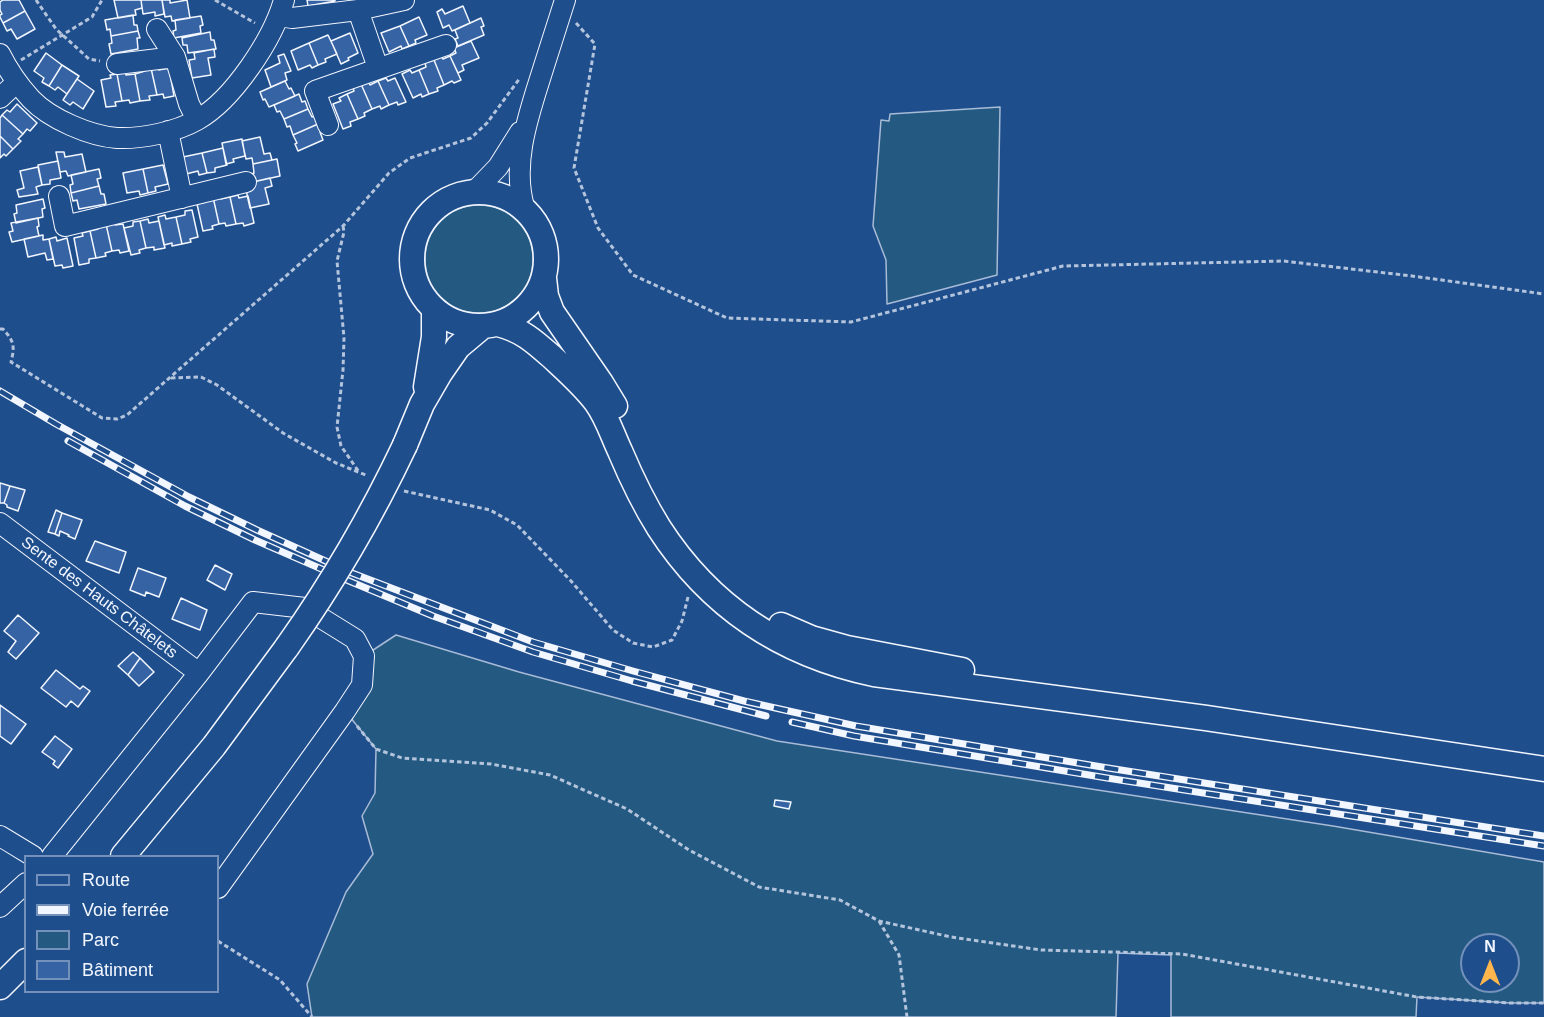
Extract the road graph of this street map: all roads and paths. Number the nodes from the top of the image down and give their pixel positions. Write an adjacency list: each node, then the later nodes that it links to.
1 (36, 0): 9 (path)
2 (102, 0): 9 (path)
3 (215, 0): 7 (path)
4 (404, 0): 6 (street)
5 (564, 4): 17 (street); 28 (path)
6 (358, 10): 7 (street); 14 (street)
7 (278, 16): 18 (street)
8 (157, 29): 11 (street)
9 (62, 34): 12 (path); 13 (path)
10 (446, 45): 14 (street)
11 (175, 57): 12 (street); 18 (street)
12 (117, 64)
13 (8, 68): 16 (street); 20 (street)
14 (378, 68): 19 (street)
15 (521, 77): 26 (path)
16 (0, 98)
17 (531, 107): 22 (street); 25 (street)
18 (197, 120): 20 (street)
19 (328, 125)
20 (168, 131): 24 (street)
21 (246, 182): 24 (street)
22 (473, 193): 25 (main road); 29 (main road)
23 (59, 196): 24 (street)
24 (182, 198)
25 (525, 210): 27 (main road)
26 (343, 226): 32 (path); 34 (path)
27 (544, 278): 30 (main road); 41 (main road)
28 (1544, 294)
29 (434, 310): 30 (main road); 33 (main road)
30 (491, 325): 33 (main road); 41 (main road)
31 (0, 328): 32 (path)
32 (170, 378): 34 (path)
33 (422, 404): 46 (main road, bridge)
34 (359, 472): 35 (path)
35 (370, 477)
36 (403, 490): 38 (path)
37 (0, 523): 39 (street, Sente des Hauts Châtelets)
38 (688, 599)
39 (199, 673): 40 (street); 45 (street)
40 (345, 711): 48 (street); 50 (path)
41 (1206, 718): 42 (main road)
42 (1544, 769)
43 (0, 836): 44 (street)
44 (31, 855)
45 (53, 855)
46 (124, 855)
47 (24, 885): 49 (street)
48 (219, 887)
49 (0, 907)
50 (879, 921): 54 (path); 56 (path)
51 (219, 942): 55 (path)
52 (24, 963): 53 (main road)
53 (0, 987)
54 (1544, 1003)
55 (312, 1017)
56 (907, 1017)

